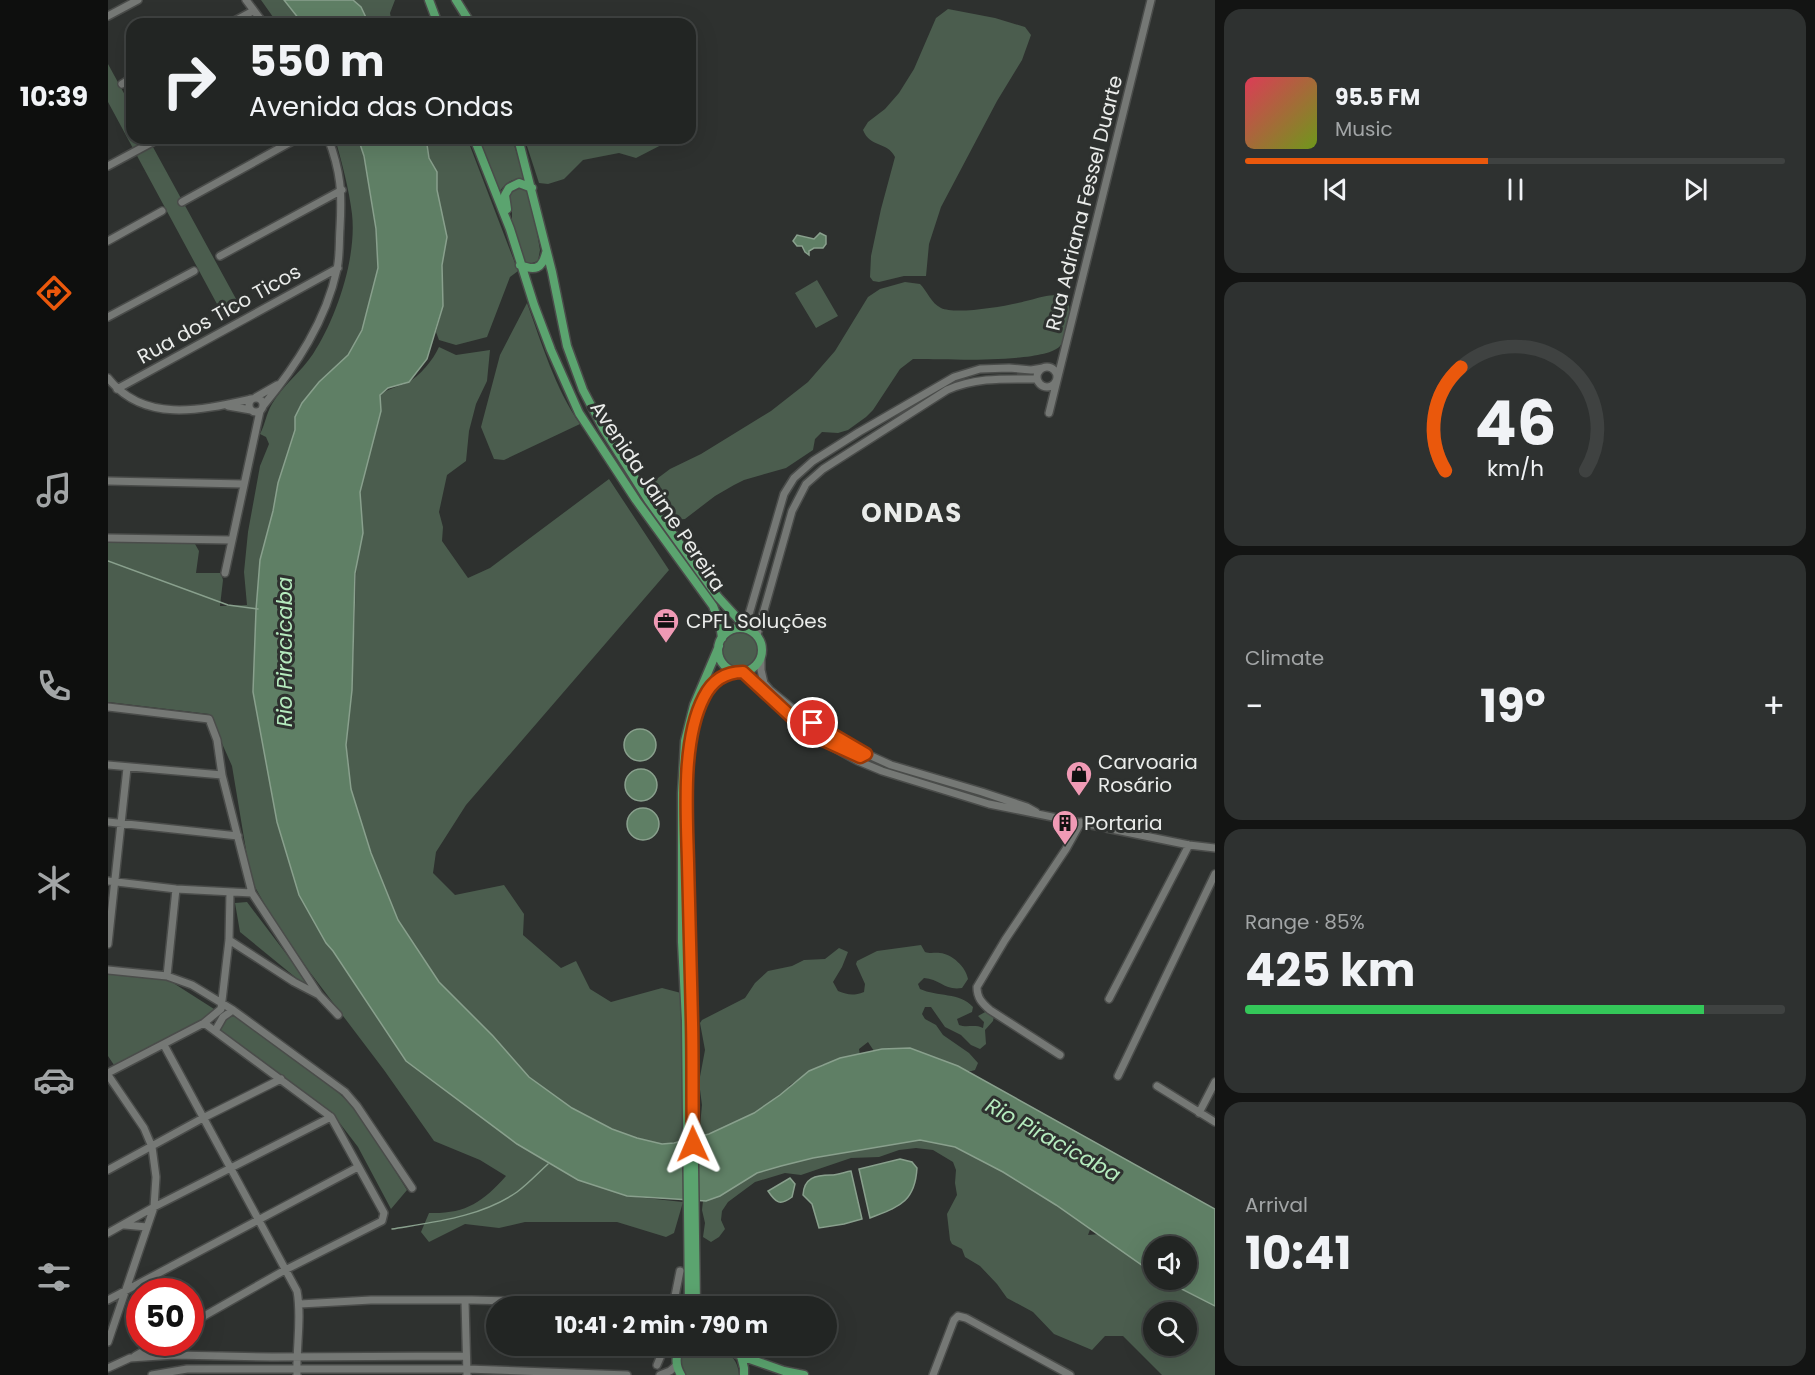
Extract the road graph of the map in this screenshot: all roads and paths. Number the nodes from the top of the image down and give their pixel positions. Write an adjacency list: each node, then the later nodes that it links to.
1 (138, 0): 7 (street)
2 (246, 0): 6 (street)
3 (429, 0): 10 (main road)
4 (456, 0): 11 (main road)
5 (1151, 0): 35 (street, Rua Adriana Fessel Duarte)
6 (254, 10): 8 (street); 9 (street)
7 (108, 16)
8 (240, 18)
9 (260, 18)
10 (436, 18)
11 (467, 18)
12 (126, 82): 13 (street)
13 (122, 84)
14 (149, 144): 19 (street)
15 (287, 144): 22 (street)
16 (330, 144): 21 (street)
17 (476, 144): 24 (main road, Avenida Jaime Pereira)
18 (520, 144): 20 (main road, Avenida Jaime Pereira)
19 (108, 166)
20 (532, 188): 24 (main road); 26 (main road, Avenida Jaime Pereira)
21 (342, 190): 27 (street); 29 (street)
22 (182, 202)
23 (162, 211): 25 (street)
24 (510, 229): 28 (main road, Avenida Jaime Pereira)
25 (108, 241)
26 (547, 250): 28 (main road); 48 (main road, Avenida Jaime Pereira)
27 (220, 256)
28 (520, 265): 50 (main road, Avenida Jaime Pereira)
29 (338, 268): 36 (street); 37 (street, Rua dos Tico Ticos)
30 (194, 271): 31 (street)
31 (108, 317)
32 (1043, 368): 34 (street); 35 (street); 48 (street)
33 (108, 378): 37 (street)
34 (1037, 379): 35 (street); 49 (street)
35 (1057, 381): 42 (street, Rua Adriana Fessel Duarte)
36 (282, 383): 38 (street); 40 (street)
37 (117, 389): 39 (street)
38 (254, 398): 39 (street); 40 (street); 41 (street)
39 (222, 405): 41 (street)
40 (262, 408): 41 (street); 44 (street)
41 (251, 410)
42 (1049, 413)
43 (108, 481): 44 (street)
44 (243, 484): 46 (street)
45 (108, 538): 46 (street)
46 (231, 540): 47 (street)
47 (225, 573)
48 (744, 628): 49 (main road); 50 (main road)
49 (757, 635): 51 (main road)
50 (720, 642): 52 (main road); 99 (main road)
51 (760, 659): 52 (main road); 55 (street)
52 (739, 671): 54 (street); 99 (main road)
53 (108, 707): 58 (street)
54 (825, 741): 55 (street); 59 (street)
55 (866, 754): 60 (street)
56 (108, 765): 57 (street)
57 (127, 768): 58 (street); 66 (street)
58 (222, 776): 67 (street)
59 (949, 791): 60 (street); 61 (street)
60 (982, 792): 62 (street)
61 (989, 804): 62 (street); 63 (street)
62 (1027, 807): 63 (street)
63 (1041, 815): 65 (street)
64 (108, 822): 66 (street)
65 (1081, 822): 68 (street); 89 (street)
66 (122, 824): 67 (street); 71 (street)
67 (238, 836): 74 (street)
68 (1189, 845): 69 (street); 82 (street)
69 (1215, 848)
70 (1215, 874): 91 (street)
71 (112, 881): 72 (street); 76 (street)
72 (176, 889): 73 (street); 78 (street)
73 (230, 892): 74 (street); 75 (street)
74 (252, 893): 80 (street)
75 (230, 940): 79 (street); 80 (street)
76 (108, 944)
77 (108, 970): 78 (street)
78 (167, 976): 81 (street)
79 (226, 976): 81 (street); 83 (street)
80 (319, 995): 85 (street)
81 (215, 998): 83 (street)
82 (1109, 999)
83 (223, 1003): 84 (street); 86 (street)
84 (233, 1010): 87 (street); 104 (street)
85 (338, 1015)
86 (204, 1023): 87 (street); 88 (street)
87 (215, 1031): 92 (street)
88 (164, 1045): 90 (street); 97 (street)
89 (1060, 1055)
90 (108, 1074): 100 (street)
91 (1118, 1076)
92 (280, 1079): 96 (street); 97 (street)
93 (1215, 1082): 95 (street)
94 (1157, 1086): 95 (street)
95 (1199, 1113): 98 (street)
96 (331, 1117): 101 (street); 102 (street)
97 (203, 1118): 100 (street); 102 (street)
98 (1215, 1122)
99 (690, 1130): 106 (main road)
100 (152, 1147): 103 (street); 105 (street)
101 (358, 1167): 107 (street); 111 (street)
102 (231, 1169): 105 (street); 107 (street)
103 (108, 1170)
104 (412, 1188)
105 (154, 1207): 108 (street); 109 (street)
106 (692, 1210): 117 (main road); 118 (main road)
107 (257, 1219): 111 (street); 114 (street)
108 (122, 1225): 109 (street); 110 (street)
109 (147, 1227): 113 (street)
110 (108, 1233)
111 (285, 1270): 122 (street); 123 (street)
112 (680, 1271): 116 (street)
113 (130, 1278)
114 (147, 1278)
115 (126, 1289): 119 (street); 124 (street)
116 (675, 1296)
117 (689, 1296)
118 (696, 1296)
119 (108, 1300)
120 (465, 1301): 121 (street); 122 (street); 127 (street)
121 (486, 1301)
122 (300, 1304): 126 (street)
123 (204, 1316)
124 (108, 1342)
125 (134, 1356): 131 (street)
126 (296, 1356): 127 (street); 131 (street); 135 (street)
127 (466, 1356): 136 (street)
128 (660, 1356): 132 (street)
129 (677, 1356): 133 (main road)
130 (741, 1356): 142 (main road); 143 (main road)
131 (130, 1358): 134 (street)
132 (657, 1365)
133 (677, 1365): 140 (street); 141 (main road)
134 (108, 1368)
135 (297, 1372): 136 (street); 137 (street)
136 (467, 1372): 138 (street)
137 (152, 1375)
138 (613, 1375): 139 (street)
139 (627, 1375)
140 (660, 1375)
141 (681, 1375)
142 (744, 1375)
143 (804, 1375)
144 (933, 1375): 145 (street)
145 (1070, 1375)

